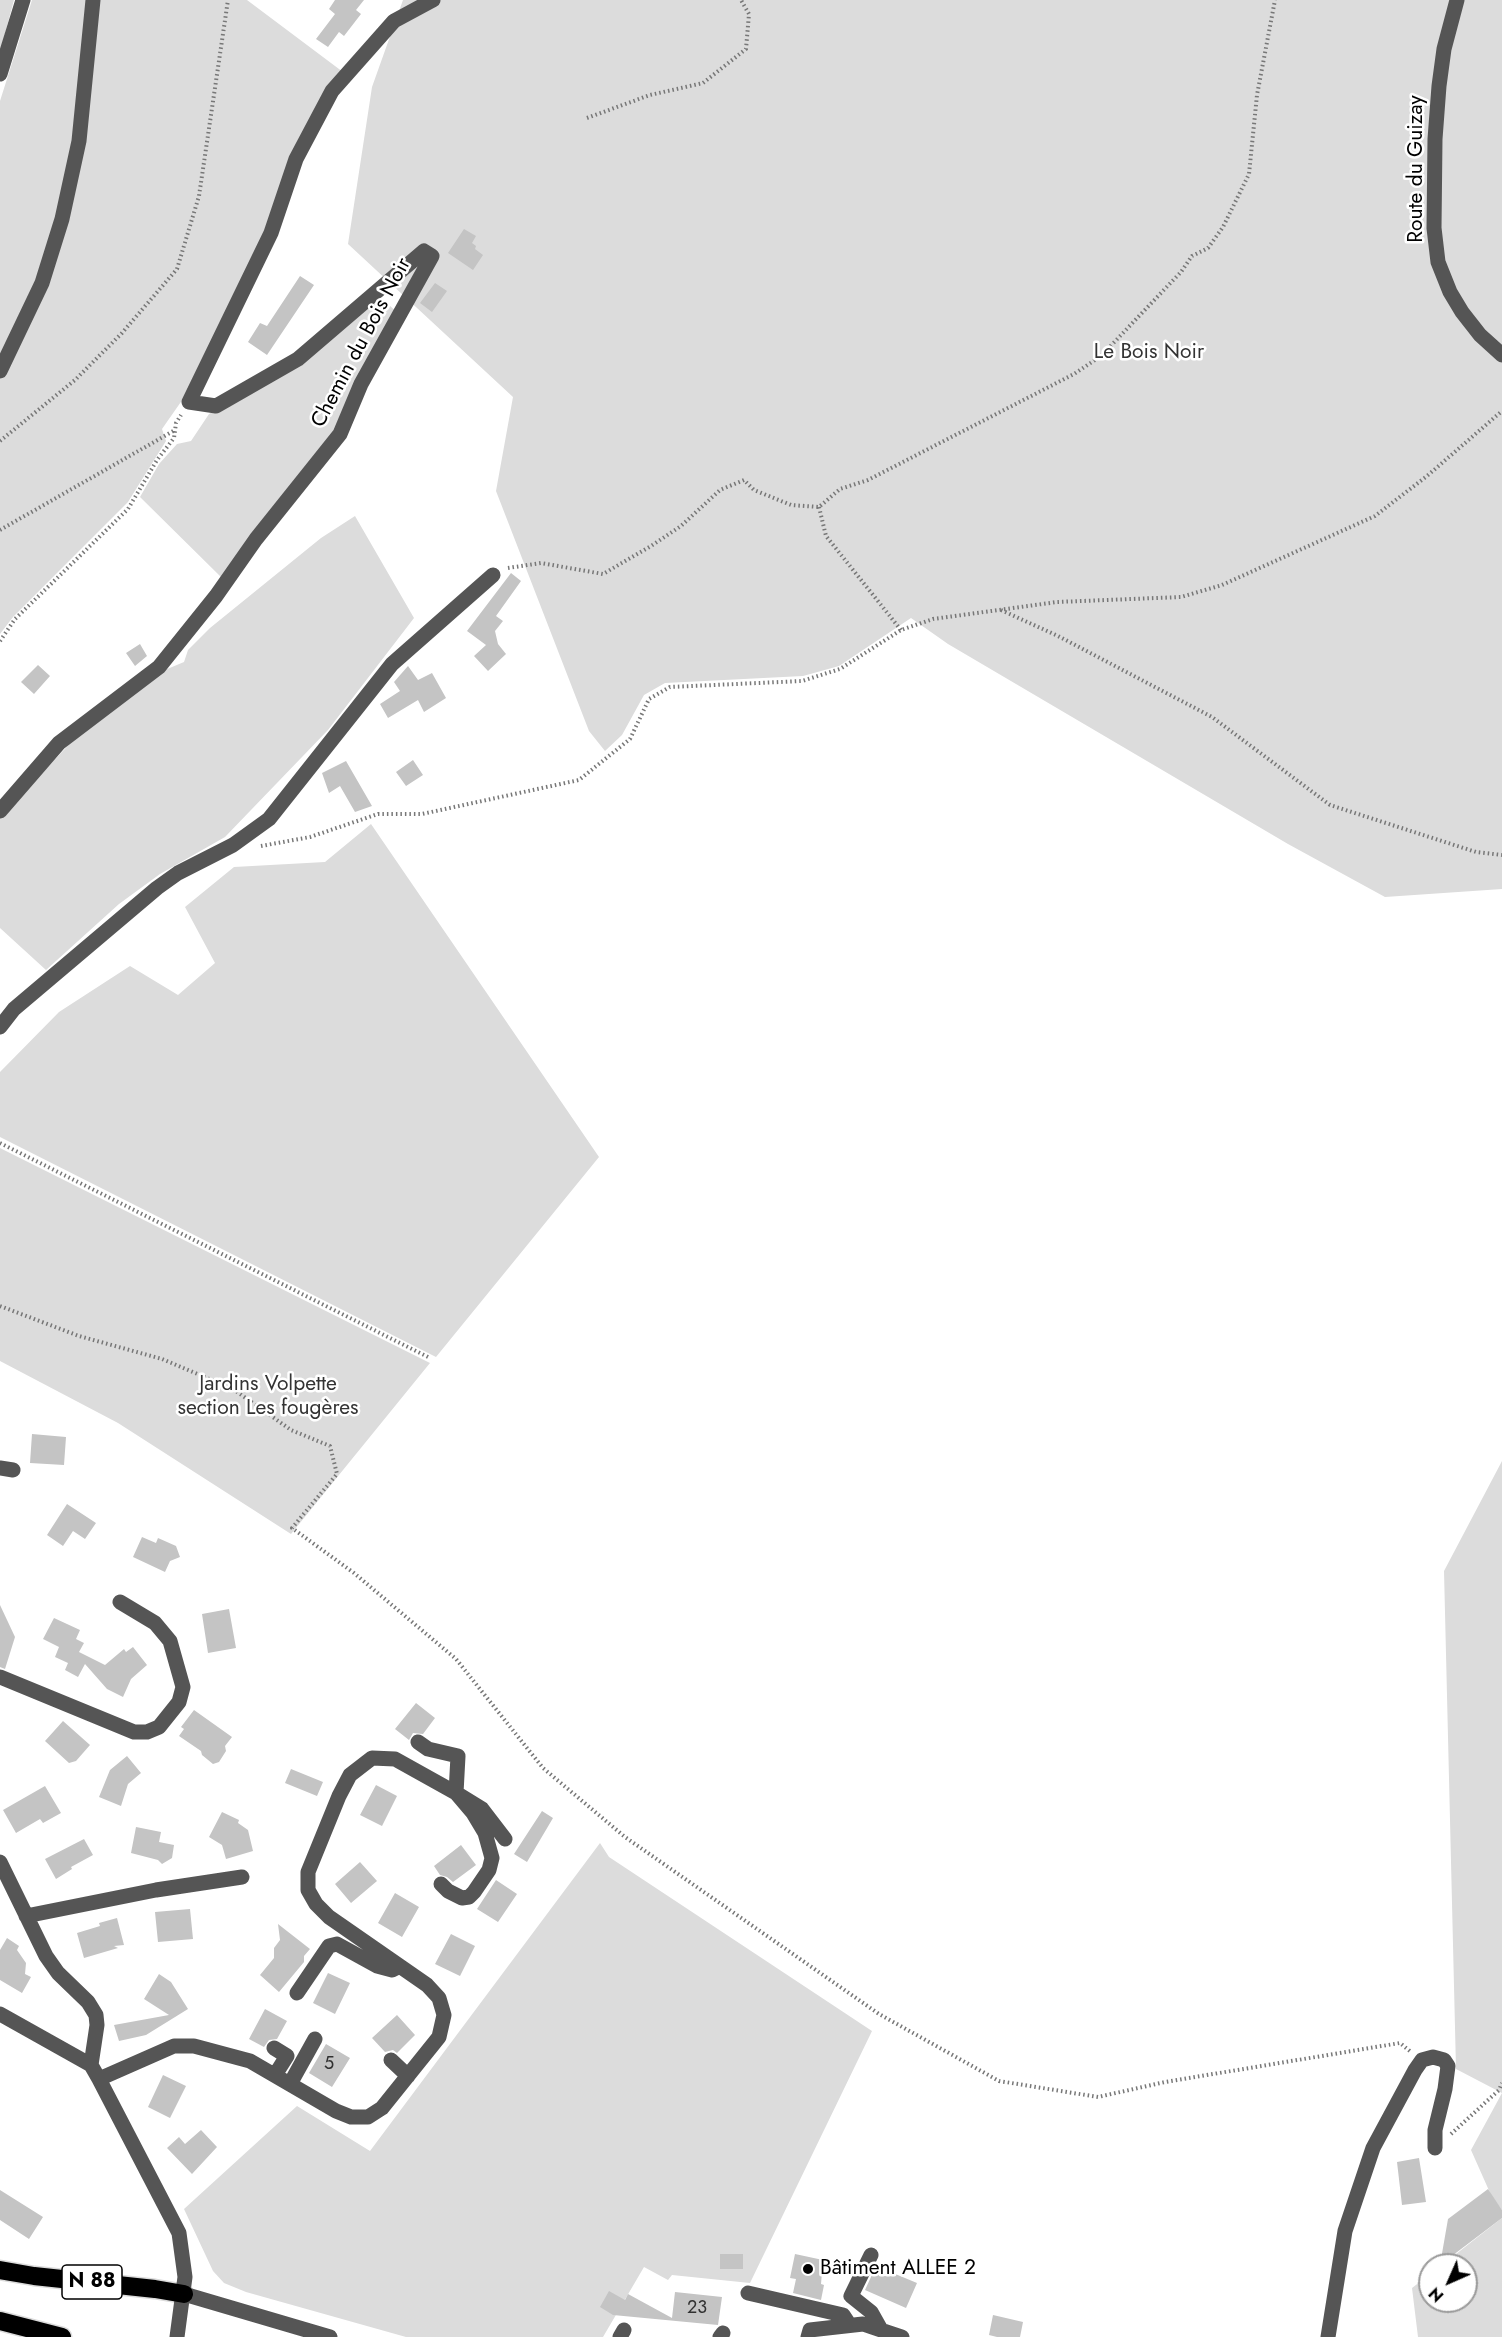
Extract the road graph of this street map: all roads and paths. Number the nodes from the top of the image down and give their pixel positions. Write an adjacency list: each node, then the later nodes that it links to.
1 (23, 0): 8 (street)
2 (93, 0): 11 (street)
3 (228, 0): 15 (path)
4 (433, 0): 12 (street)
5 (741, 0): 9 (path)
6 (1275, 0): 16 (path)
7 (1457, 0): 10 (street, Route du Guizay)
8 (0, 75)
9 (587, 118)
10 (1502, 355)
11 (0, 371)
12 (189, 402): 14 (path); 22 (street, Chemin du Bois Noir)
13 (1502, 411): 19 (path)
14 (175, 430): 17 (path); 21 (path)
15 (0, 441)
16 (819, 507): 18 (path); 20 (path)
17 (0, 530)
18 (493, 574): 23 (street)
19 (1000, 610): 20 (path); 24 (path)
20 (901, 630): 23 (path)
21 (0, 641)
22 (0, 811)
23 (233, 845): 25 (street)
24 (1502, 855)
25 (0, 1028)
26 (0, 1143): 28 (path)
27 (0, 1306): 44 (path)
28 (428, 1357)
29 (120, 1602): 30 (street)
30 (0, 1677)
31 (418, 1742): 32 (street)
32 (456, 1793): 33 (street); 36 (street); 38 (street)
33 (505, 1839)
34 (0, 1862): 37 (street)
35 (242, 1877): 37 (street)
36 (441, 1884)
37 (26, 1916): 45 (street)
38 (399, 1966): 39 (street); 47 (street)
39 (297, 1993)
40 (0, 2014): 45 (street)
41 (315, 2039): 50 (street)
42 (274, 2048): 46 (street)
43 (391, 2060): 47 (street)
44 (1422, 2060): 51 (street); 64 (street)
45 (92, 2065): 48 (street)
46 (275, 2075): 48 (street); 50 (street)
47 (408, 2076): 50 (street)
48 (99, 2079): 55 (street)
49 (1502, 2082): 51 (path)
50 (290, 2084)
51 (1435, 2148)
52 (871, 2255): 58 (street)
53 (0, 2270): 55 (highway, N 88)
54 (748, 2293): 57 (street)
55 (184, 2294): 59 (street); 61 (street)
56 (0, 2320): 60 (highway)
57 (846, 2320): 58 (street); 62 (street)
58 (880, 2328): 63 (street)
59 (177, 2336)
60 (62, 2337)
61 (330, 2337)
62 (808, 2337)
63 (902, 2337)
64 (1328, 2337)

